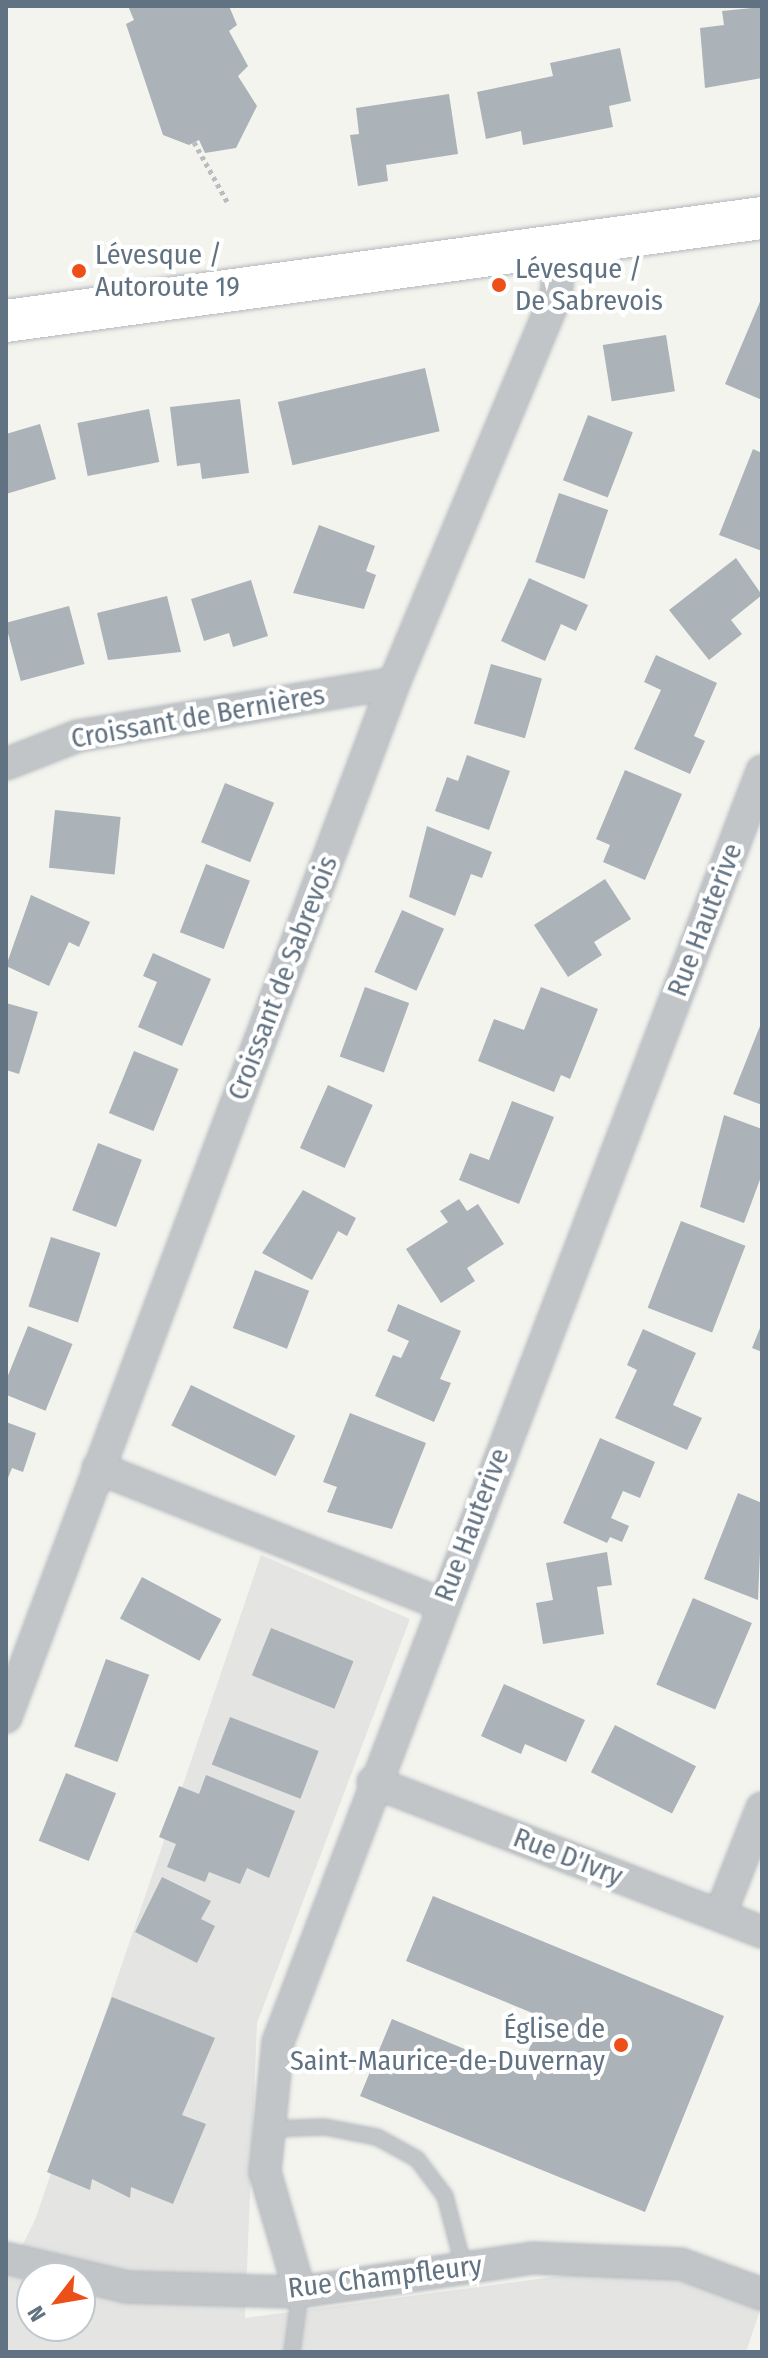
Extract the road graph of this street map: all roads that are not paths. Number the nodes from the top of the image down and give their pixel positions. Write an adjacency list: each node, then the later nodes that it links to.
1 (762, 218): 2 (street)
2 (561, 243): 3 (street); 4 (street, Croissant de Sabrevois)
3 (6, 321)
4 (394, 683): 5 (street, Croissant de Bernières); 7 (street, Croissant de Sabrevois)
5 (6, 764)
6 (762, 771): 8 (street, Rue Hauterive)
7 (98, 1468): 8 (street); 9 (street, Croissant de Sabrevois)
8 (442, 1604): 10 (street, Rue Hauterive)
9 (6, 1717)
10 (373, 1782): 12 (street, Rue D'Ivry); 14 (street, Rue Hauterive)
11 (762, 1808): 12 (street)
12 (720, 1915): 13 (street, Rue D'Ivry)
13 (762, 1932)
14 (269, 2129): 16 (lane); 17 (street, Rue Hauterive)
15 (6, 2258): 17 (street, Rue Champfleury)
16 (464, 2268): 17 (street, Rue Champfleury); 18 (street, Rue Champfleury)
17 (300, 2292): 19 (lane)
18 (762, 2294)
19 (292, 2352)

